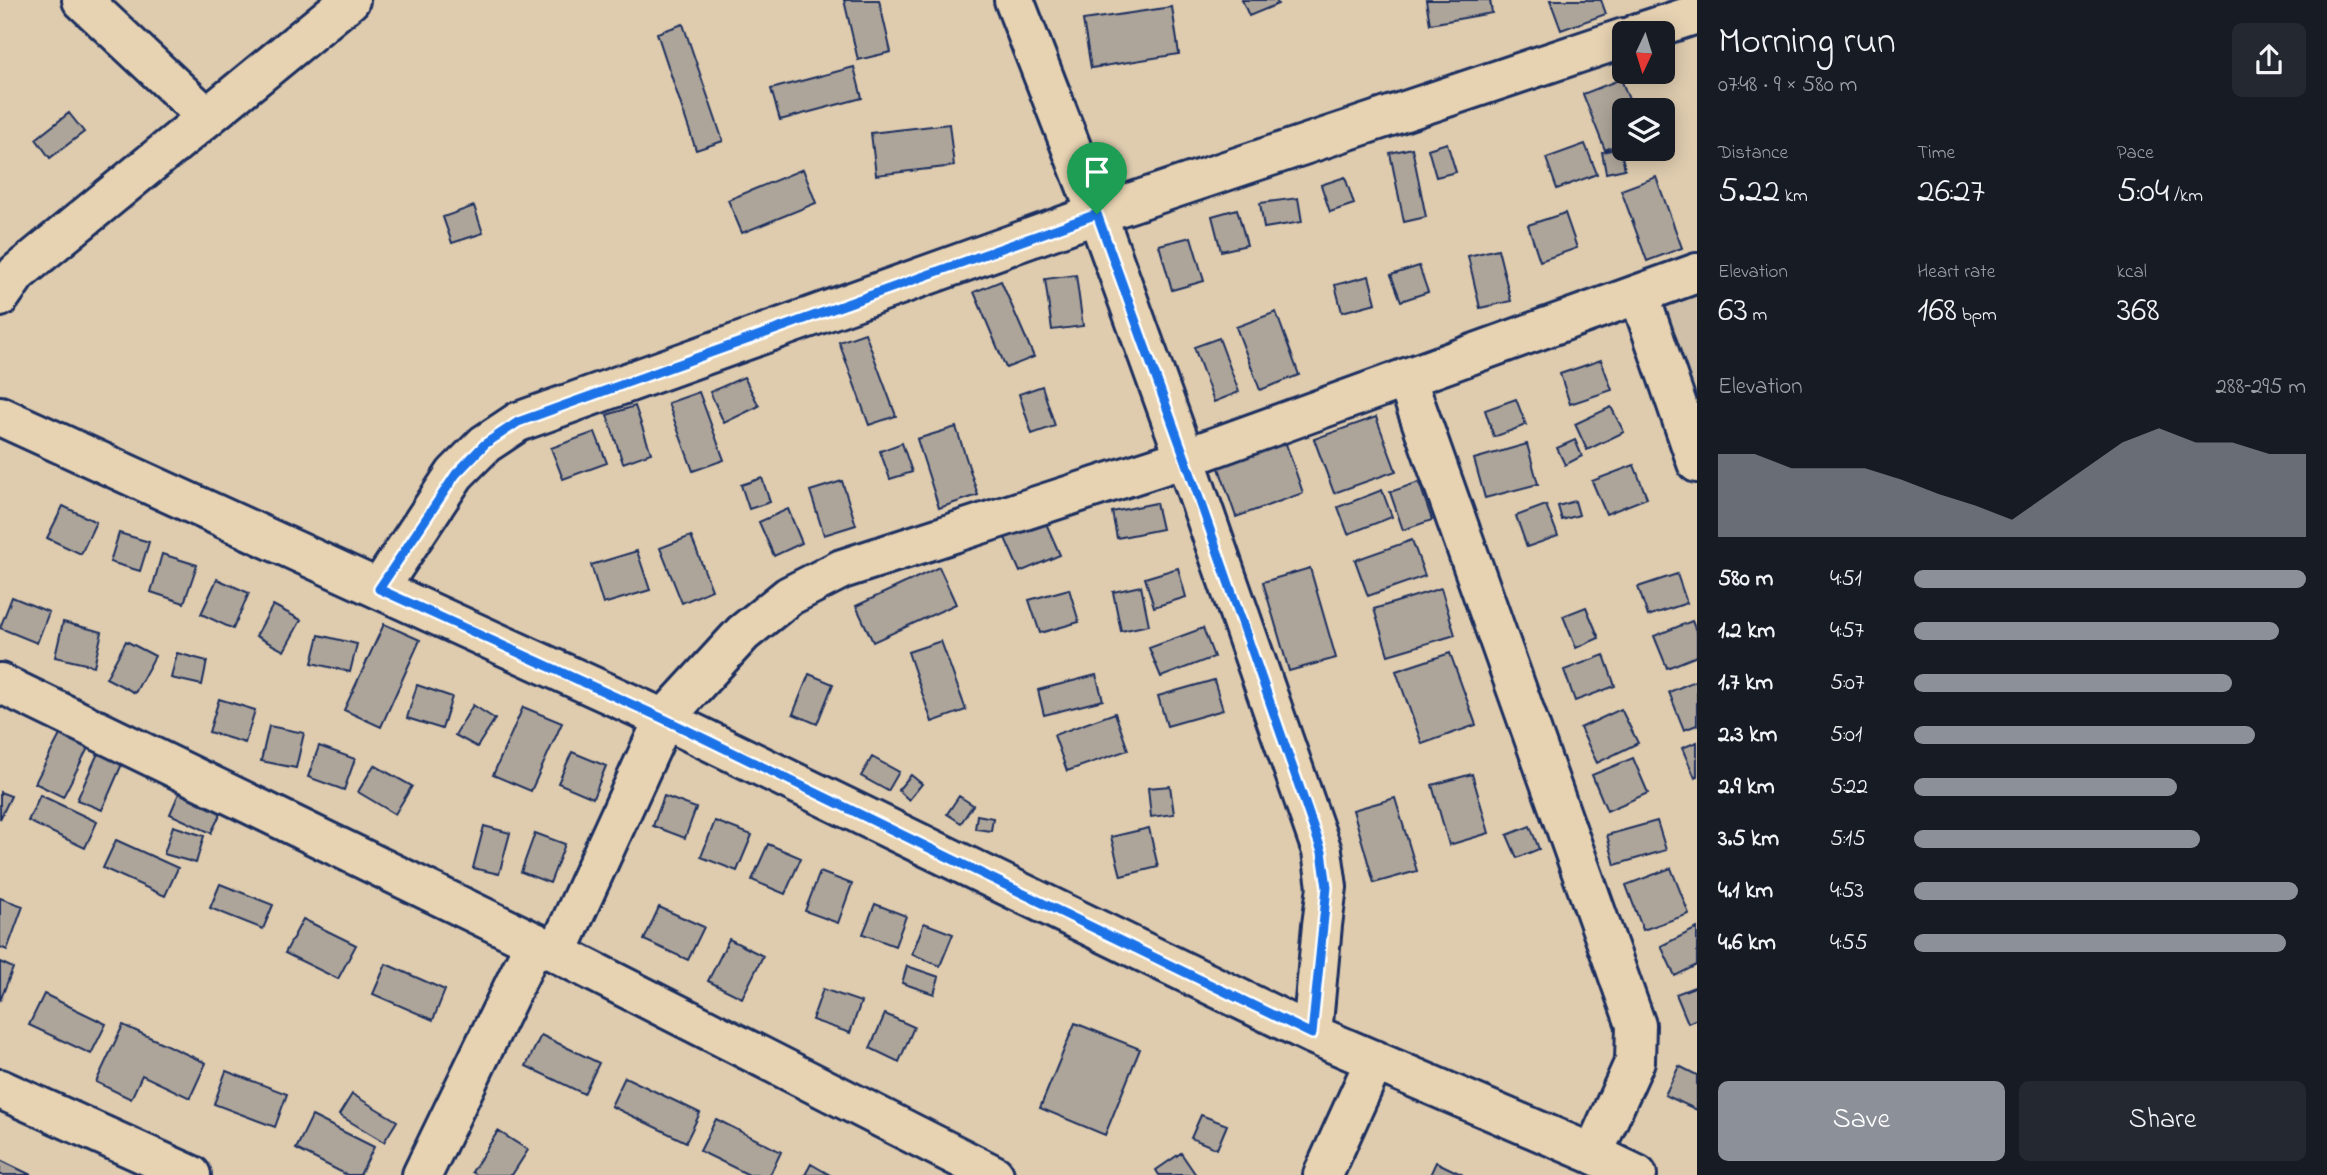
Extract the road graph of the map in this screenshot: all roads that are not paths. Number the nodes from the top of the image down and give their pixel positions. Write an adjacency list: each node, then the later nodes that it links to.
1 (82, 0): 7 (street)
2 (350, 0): 7 (street)
3 (1014, 0): 8 (street)
4 (1697, 14): 5 (street)
5 (1675, 21)
6 (1612, 42): 8 (street)
7 (207, 117): 11 (street)
8 (1097, 214): 14 (street); 16 (street)
9 (1697, 273): 10 (street)
10 (1639, 294): 12 (street); 15 (street)
11 (0, 296)
12 (1406, 378): 14 (street); 23 (street)
13 (0, 416): 16 (street)
14 (1185, 458): 18 (street); 20 (street)
15 (1697, 463)
16 (379, 589): 18 (street)
17 (0, 682): 19 (street)
18 (664, 719): 19 (street); 20 (street)
19 (546, 947): 25 (street); 26 (street)
20 (1312, 1034): 21 (street)
21 (1376, 1060): 23 (street); 27 (street)
22 (0, 1089): 24 (street)
23 (1593, 1154): 28 (street)
24 (191, 1175)
25 (422, 1175)
26 (995, 1175)
27 (1323, 1175)
28 (1637, 1175)

